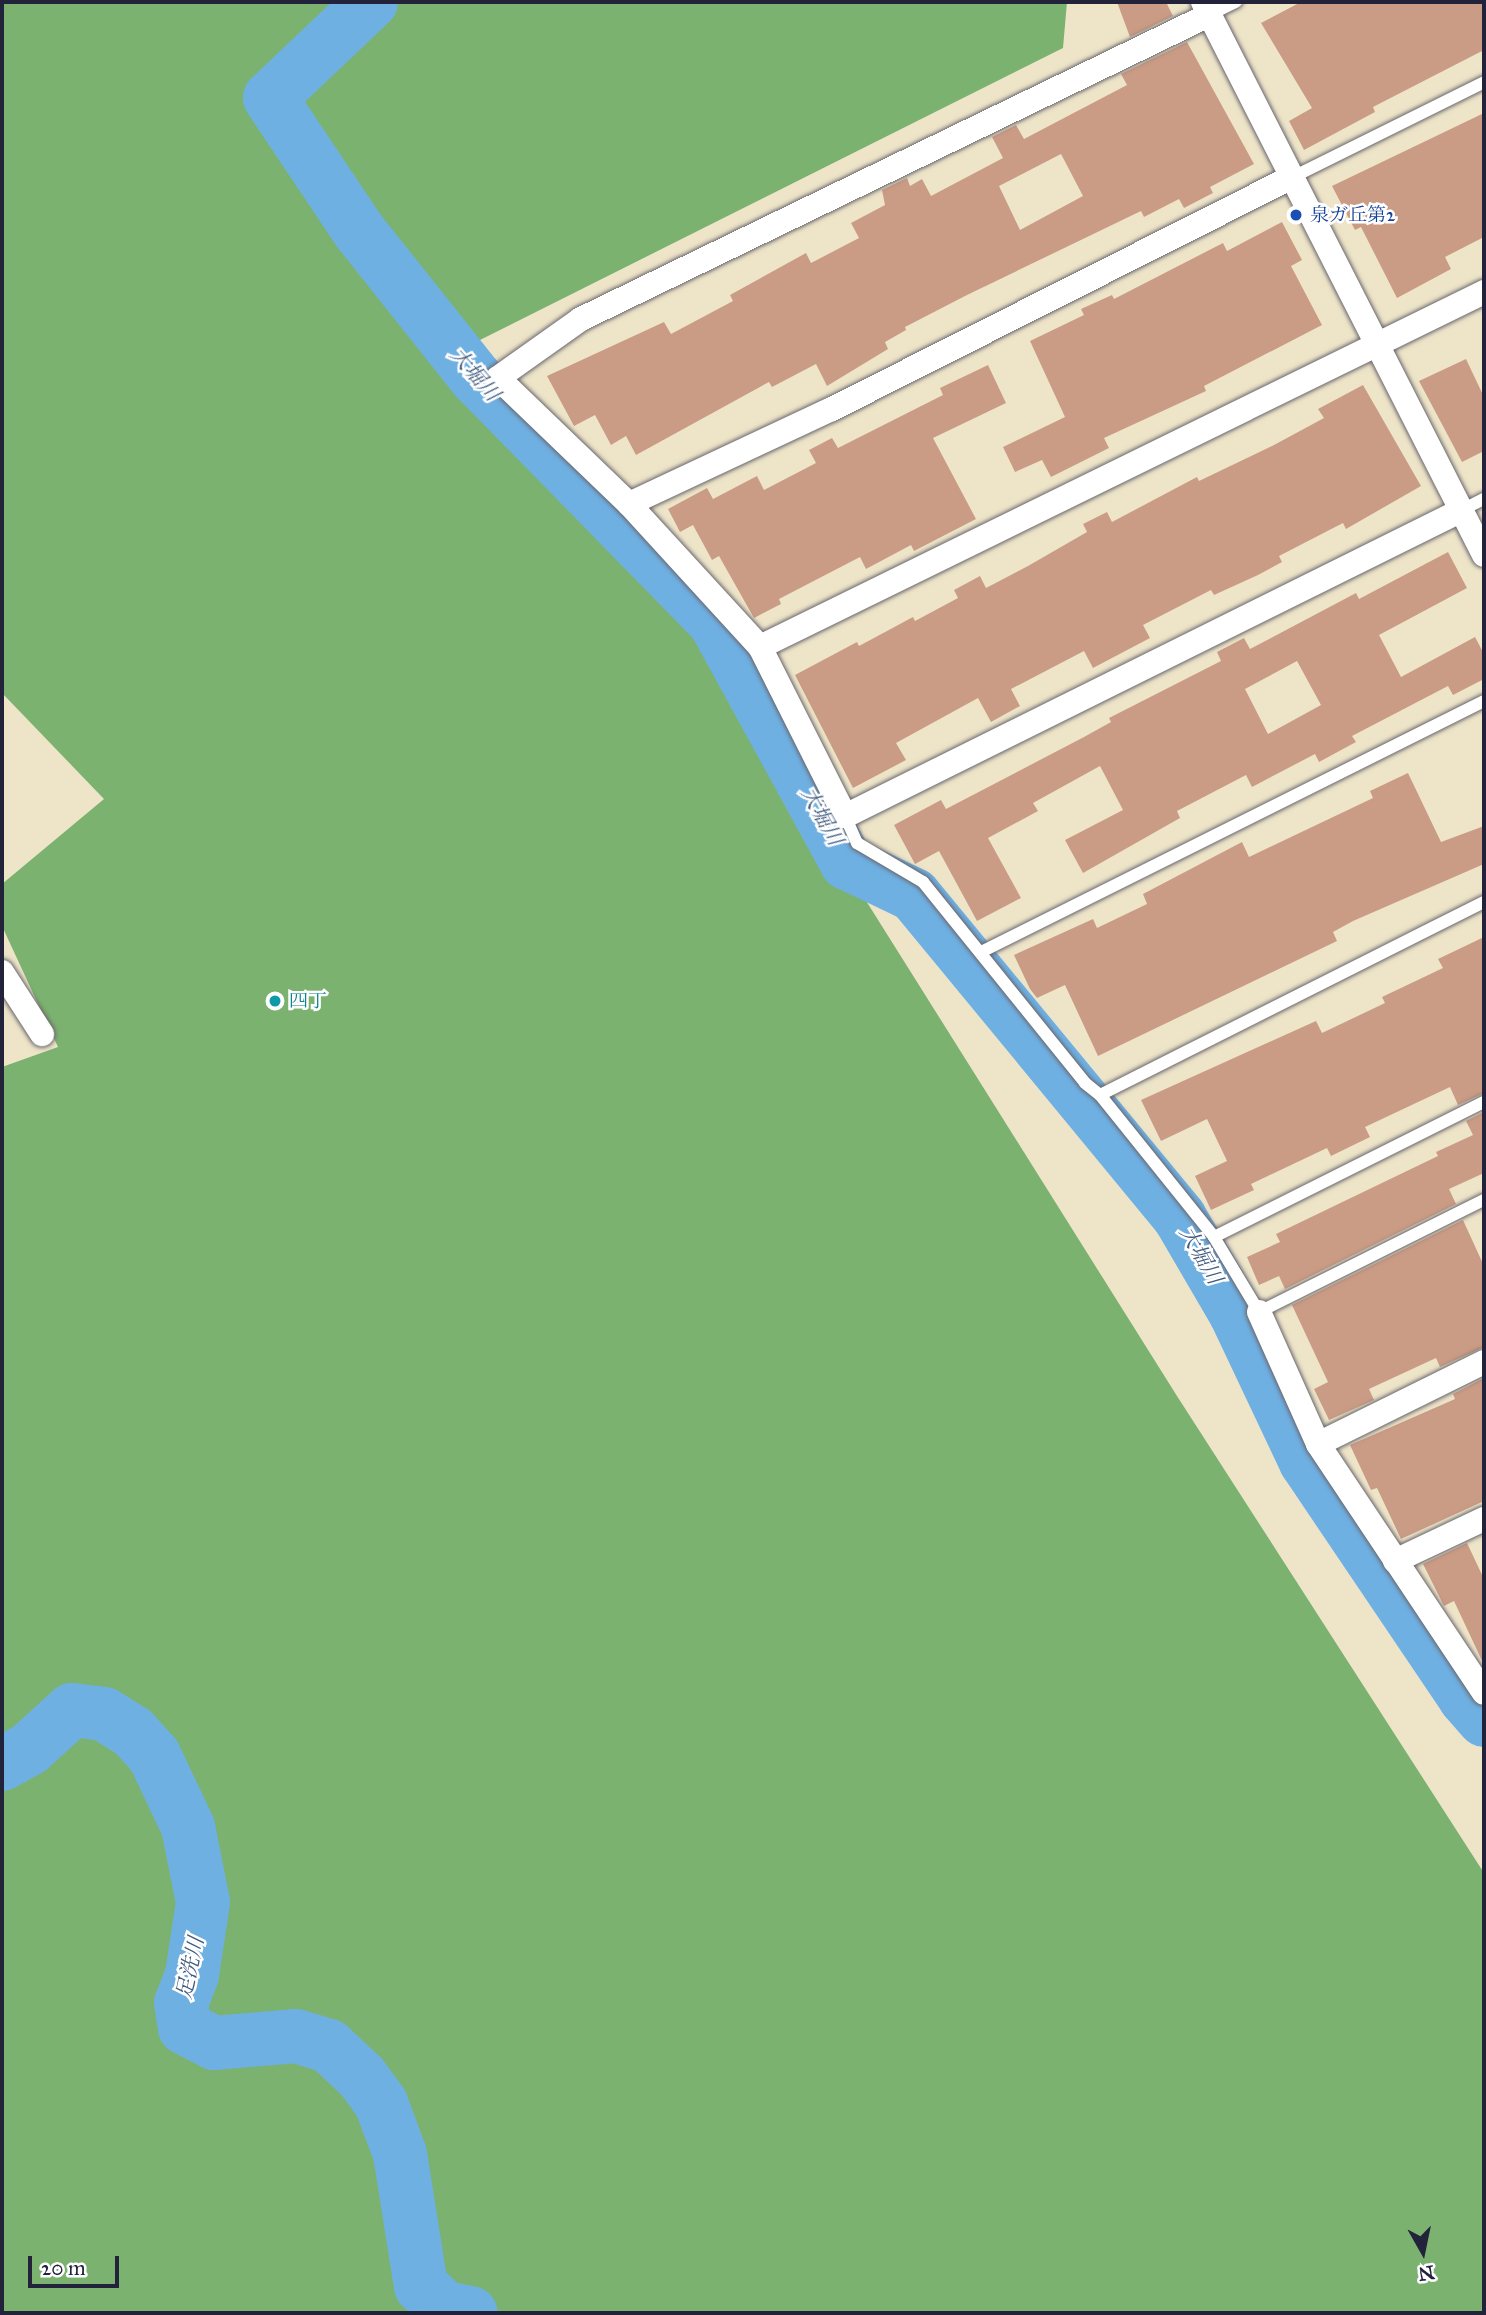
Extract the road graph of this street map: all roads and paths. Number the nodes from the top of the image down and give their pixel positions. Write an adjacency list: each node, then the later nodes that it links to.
1 (1236, 2): 2 (lane)
2 (1206, 8): 4 (street); 8 (street)
3 (1484, 82): 4 (lane)
4 (1290, 178): 6 (street); 8 (street)
5 (1484, 292): 6 (street)
6 (1377, 345): 9 (street); 11 (street)
7 (1484, 499): 9 (lane)
8 (629, 503): 11 (street)
9 (1462, 510): 10 (street); 13 (street)
10 (1484, 555)
11 (760, 646): 13 (street)
12 (1484, 701): 15 (lane)
13 (845, 816): 15 (lane)
14 (1484, 902): 18 (lane)
15 (981, 952): 18 (lane)
16 (2, 972): 17 (street)
17 (43, 1034)
18 (1100, 1095): 21 (lane)
19 (1484, 1102): 21 (lane)
20 (1484, 1200): 22 (lane)
21 (1214, 1237): 22 (lane)
22 (1259, 1312): 24 (street)
23 (1484, 1362): 24 (street)
24 (1318, 1444): 26 (street)
25 (1484, 1519): 26 (street)
26 (1395, 1562): 27 (street)
27 (1480, 1681)

